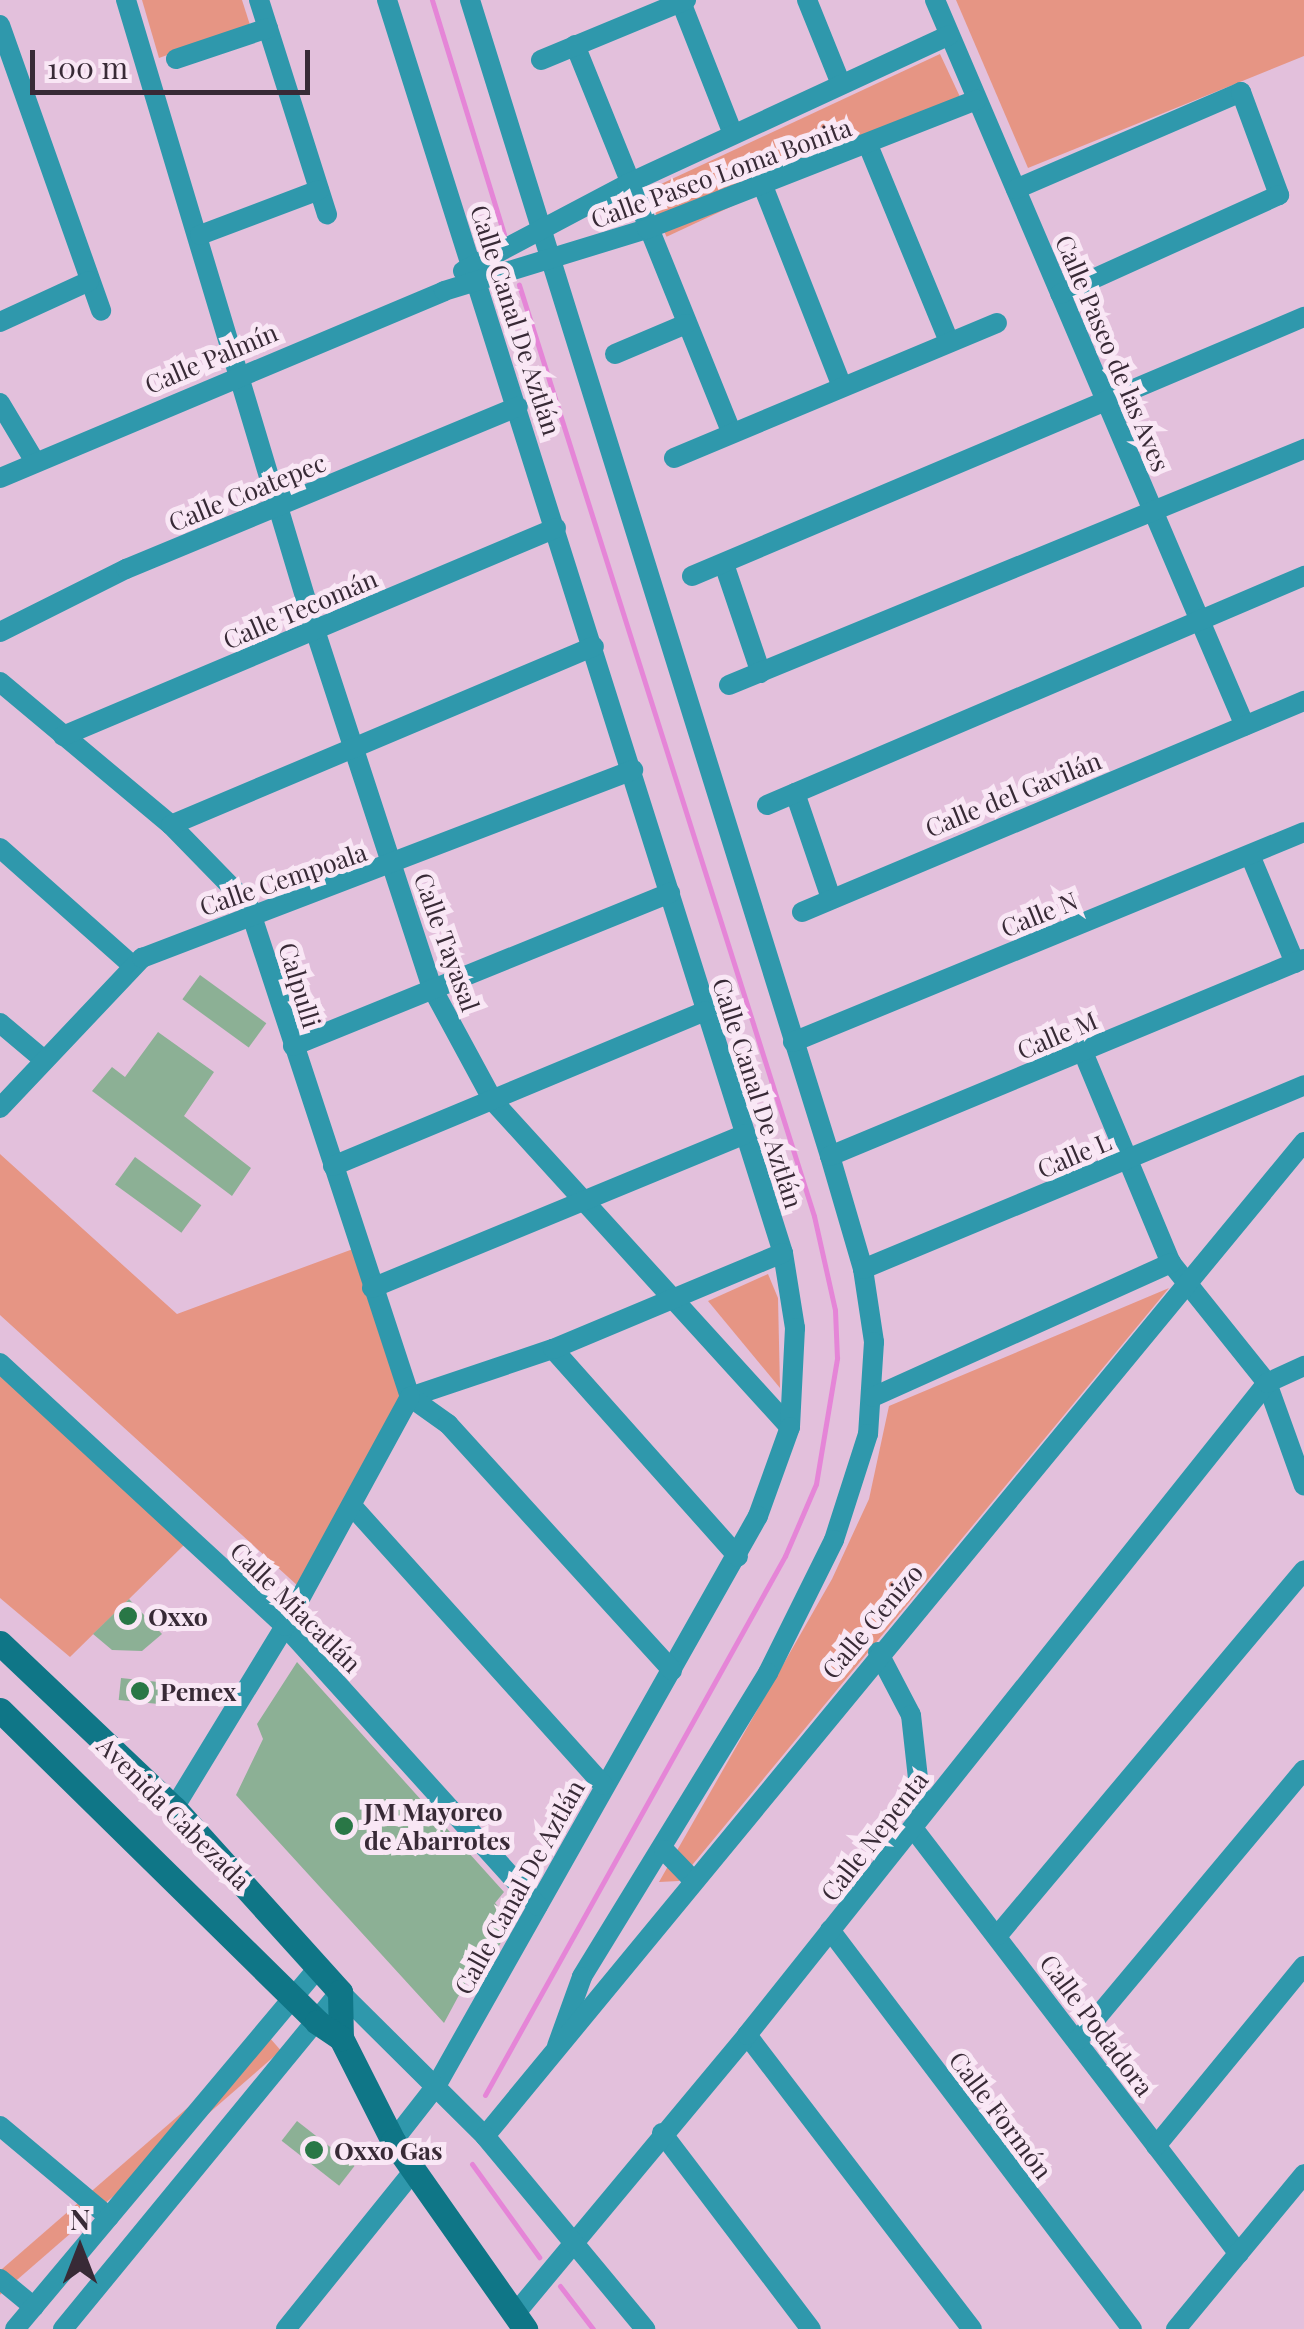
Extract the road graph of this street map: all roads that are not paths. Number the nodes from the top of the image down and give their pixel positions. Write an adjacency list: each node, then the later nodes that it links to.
1 (126, 0): 25 (street, Calle Tayasal)
2 (259, 0): 9 (street)
3 (387, 0): 27 (street, Calle Canal De Aztlán)
4 (470, 0): 23 (street, Calle Canal De Aztlán)
5 (807, 0): 14 (street)
6 (934, 0): 10 (street, Calle Paseo de las Aves)
7 (684, 1): 11 (street); 16 (street)
8 (0, 25): 28 (street)
9 (268, 28): 12 (street); 21 (street)
10 (949, 35): 14 (street, Calle Paseo Loma Bonita); 15 (street, Calle Paseo de las Aves)
11 (575, 45): 13 (street); 18 (street)
12 (176, 59)
13 (541, 60)
14 (840, 84): 16 (street, Calle Paseo Loma Bonita)
15 (977, 100): 17 (street, Calle Paseo Loma Bonita); 20 (street, Calle Paseo de las Aves)
16 (732, 134): 18 (street, Calle Paseo Loma Bonita)
17 (868, 146): 19 (street, Calle Paseo Loma Bonita); 37 (street)
18 (627, 184): 23 (street, Calle Paseo Loma Bonita); 24 (street)
19 (764, 186): 24 (street, Calle Paseo Loma Bonita); 40 (street)
20 (1016, 188): 31 (street, Calle Paseo de las Aves); 31 (street)
21 (319, 190): 22 (street); 25 (street)
22 (327, 215)
23 (540, 228): 26 (street, Calle Canal De Aztlán); 27 (street, Calle Paseo Loma Bonita)
24 (646, 229): 26 (street, Calle Paseo Loma Bonita); 36 (street)
25 (200, 235): 39 (street, Calle Tayasal)
26 (550, 260): 29 (street, Calle Paseo Loma Bonita); 83 (street, Calle Canal De Aztlán)
27 (471, 263): 29 (street, Calle Canal De Aztlán); 30 (street, Calle Palmín)
28 (90, 281): 32 (street); 34 (street)
29 (478, 284): 30 (street, Calle Palmín); 43 (street, Calle Canal De Aztlán)
30 (444, 291): 39 (street, Calle Palmín)
31 (1060, 294): 41 (street, Calle Paseo de las Aves)
32 (101, 312)
33 (1304, 317): 41 (street)
34 (0, 322)
35 (997, 323): 37 (street)
36 (686, 324): 38 (street); 44 (street)
37 (949, 342): 40 (street)
38 (615, 354)
39 (240, 372): 47 (street, Calle Palmín); 49 (street, Calle Tayasal)
40 (842, 387): 44 (street)
41 (1106, 401): 50 (street, Calle Paseo de las Aves); 52 (street)
42 (0, 403): 47 (street)
43 (518, 407): 49 (street, Calle Coatepec); 51 (street, Calle Canal De Aztlán)
44 (731, 432): 46 (street)
45 (1304, 449): 50 (street)
46 (674, 458)
47 (34, 460): 48 (street, Calle Palmín)
48 (0, 478)
49 (278, 507): 56 (street, Calle Tayasal); 57 (street, Calle Coatepec)
50 (1154, 512): 55 (street, Calle Paseo de las Aves); 59 (street)
51 (556, 528): 56 (street, Calle Tecomán); 58 (street, Calle Canal De Aztlán)
52 (724, 564): 53 (street); 59 (street)
53 (692, 576)
54 (1304, 576): 55 (street)
55 (1200, 621): 63 (street, Calle Paseo de las Aves); 67 (street)
56 (315, 630): 64 (street, Calle Tecomán); 65 (street, Calle Tayasal)
57 (0, 632)
58 (594, 646): 65 (street); 66 (street, Calle Canal De Aztlán)
59 (761, 672): 61 (street)
60 (0, 682): 64 (street, Calpulli)
61 (729, 684)
62 (1304, 700): 63 (street, Calle del Gavilán)
63 (1244, 726): 75 (street, Calle del Gavilán)
64 (63, 736): 69 (street, Calpulli)
65 (358, 749): 69 (street); 73 (street, Calle Tayasal)
66 (632, 770): 73 (street, Calle Cempoala); 74 (street, Calle Canal De Aztlán)
67 (794, 793): 68 (street); 75 (street)
68 (768, 805)
69 (171, 824): 77 (street, Calpulli)
70 (1304, 832): 72 (street, Calle N)
71 (0, 848): 79 (street)
72 (1250, 855): 78 (street); 83 (street, Calle N)
73 (392, 867): 77 (street, Calle Cempoala); 80 (street, Calle Tayasal)
74 (670, 893): 80 (street); 81 (street, Calle Canal De Aztlán)
75 (830, 895): 76 (street, Calle del Gavilán)
76 (802, 912)
77 (254, 916): 79 (street, Calle Cempoala); 84 (street, Calpulli)
78 (1300, 961): 85 (street, Calle M)
79 (132, 965): 86 (street, Calle Cempoala)
80 (432, 988): 84 (street); 88 (street, Calle Tayasal)
81 (704, 1011): 88 (street); 90 (street, Calle Canal De Aztlán)
82 (0, 1023): 86 (street)
83 (794, 1042): 92 (street, Calle Canal De Aztlán)
84 (293, 1046): 94 (street, Calpulli)
85 (1082, 1052): 92 (street, Calle M); 93 (street)
86 (44, 1060): 89 (street, Calle Cempoala)
87 (1304, 1085): 93 (street, Calle L)
88 (493, 1100): 94 (street); 95 (street, Calle Tayasal)
89 (0, 1108)
90 (745, 1134): 95 (street); 96 (street, Calle Canal De Aztlán)
91 (1304, 1142): 99 (street, Calle Cenizo)
92 (830, 1156): 98 (street, Calle Canal De Aztlán)
93 (1126, 1160): 97 (street); 98 (street, Calle L)
94 (333, 1166): 100 (street, Calpulli)
95 (584, 1200): 100 (street); 101 (street, Calle Tayasal)
96 (782, 1253): 101 (street); 108 (street, Calle Canal De Aztlán)
97 (1171, 1263): 99 (street); 107 (street)
98 (863, 1269): 107 (street, Calle Canal De Aztlán)
99 (1185, 1286): 105 (street); 115 (street, Calle Cenizo)
100 (372, 1288): 106 (street, Calpulli)
101 (675, 1298): 102 (street); 108 (street, Calle Tayasal)
102 (553, 1349): 106 (street); 111 (street)
103 (0, 1363): 113 (street, Calle Miacatlán)
104 (1304, 1366): 105 (street)
105 (1267, 1383): 109 (street); 121 (street, Calle Nepenta)
106 (410, 1397): 110 (street); 116 (street)
107 (873, 1397): 122 (street, Calle Canal De Aztlán)
108 (790, 1427): 111 (street, Calle Canal De Aztlán)
109 (1304, 1486)
110 (353, 1507): 113 (street); 119 (street)
111 (738, 1557): 116 (street, Calle Canal De Aztlán)
112 (1304, 1570): 126 (street)
113 (286, 1626): 120 (street); 124 (street, Calle Miacatlán)
114 (0, 1643): 120 (main road, Avenida Cabezada)
115 (878, 1652): 121 (street); 123 (street, Calle Cenizo)
116 (672, 1670): 119 (street, Calle Canal De Aztlán)
117 (0, 1710): 130 (main road, Avenida Cabezada)
118 (1304, 1770): 134 (street)
119 (603, 1785): 124 (street, Calle Canal De Aztlán)
120 (174, 1808): 128 (main road, Avenida Cabezada)
121 (918, 1821): 125 (street, Calle Nepenta); 126 (street, Calle Podadora)
122 (664, 1850): 123 (street); 135 (street, Calle Canal De Aztlán)
123 (693, 1880): 135 (street, Calle Cenizo)
124 (538, 1906): 136 (street, Calle Canal De Aztlán)
125 (830, 1930): 132 (street, Calle Nepenta); 156 (street, Calle Formón)
126 (998, 1935): 134 (street, Calle Podadora)
127 (1304, 1966): 141 (street)
128 (319, 1967): 129 (main road, Avenida Cabezada); 130 (street)
129 (340, 1992): 131 (street); 133 (main road); 136 (street, Avenida Cabezada)
130 (292, 1998): 131 (main road, Avenida Cabezada); 144 (street)
131 (316, 2022): 133 (main road, Avenida Cabezada); 151 (street)
132 (747, 2036): 138 (street, Calle Nepenta); 155 (street)
133 (341, 2038): 140 (main road)
134 (1078, 2040): 141 (street, Calle Podadora)
135 (558, 2046): 139 (street, Calle Cenizo)
136 (436, 2086): 139 (street, Avenida Cabezada); 140 (street, Calle Canal De Aztlán)
137 (0, 2126): 144 (street)
138 (662, 2133): 145 (street, Calle Nepenta); 154 (street)
139 (485, 2136): 145 (street, Avenida Cabezada)
140 (393, 2141): 142 (main road)
141 (1156, 2146): 146 (street, Calle Podadora)
142 (412, 2172): 149 (main road); 152 (street)
143 (1304, 2174): 146 (street)
144 (109, 2217): 148 (street)
145 (576, 2238): 149 (street, Calle Nepenta); 153 (street, Avenida Cabezada)
146 (1239, 2254): 157 (street)
147 (0, 2279): 148 (street)
148 (34, 2307): 150 (street)
149 (519, 2322)
150 (16, 2329)
151 (63, 2329)
152 (286, 2329)
153 (645, 2329)
154 (812, 2329)
155 (972, 2329)
156 (1132, 2329)
157 (1176, 2329)

